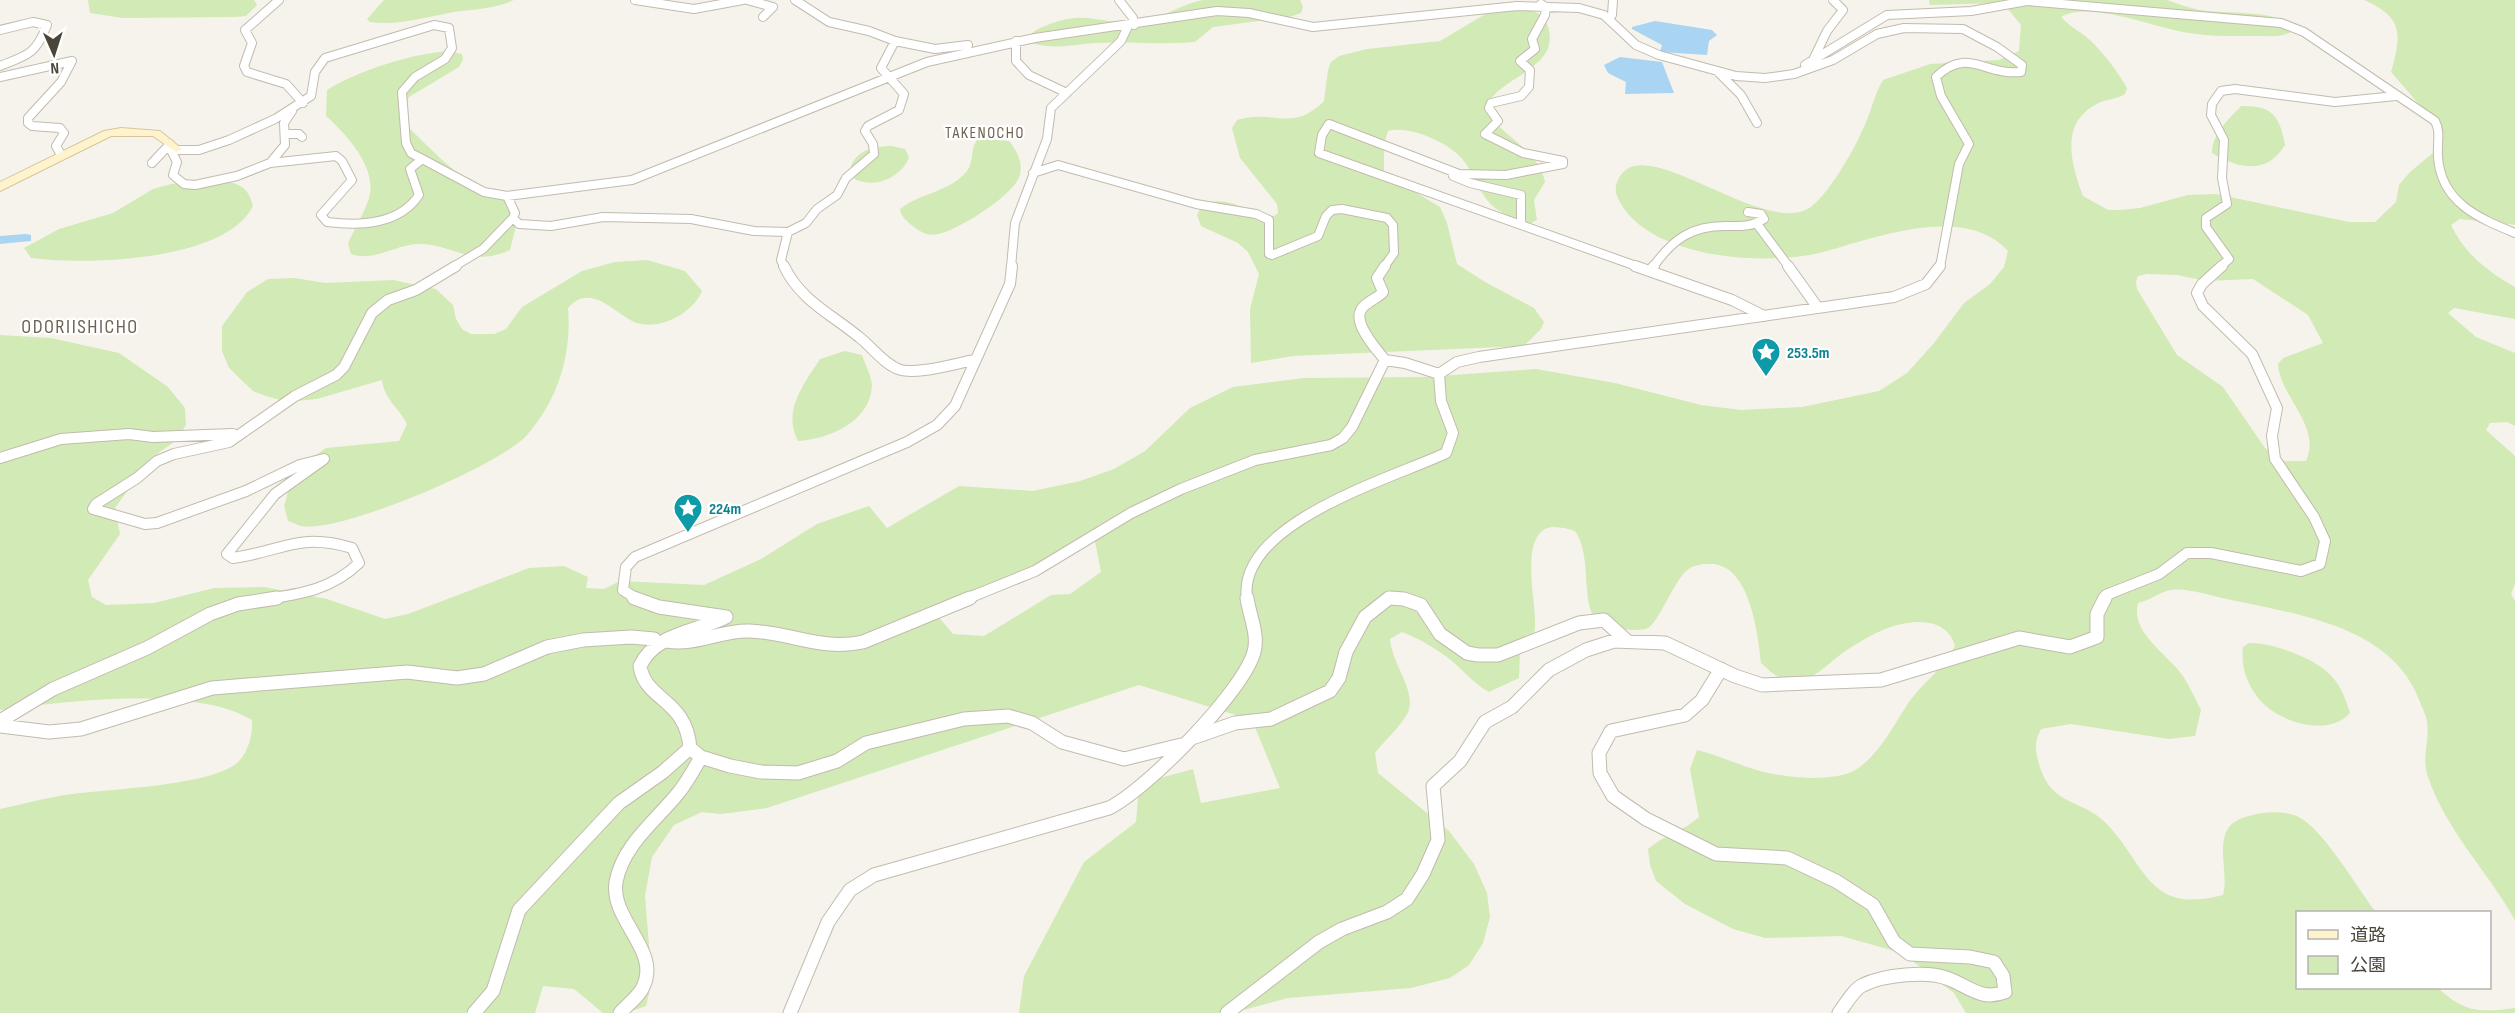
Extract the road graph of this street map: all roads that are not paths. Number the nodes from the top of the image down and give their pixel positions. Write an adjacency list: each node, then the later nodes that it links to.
1 (279, 0): 25 (street)
2 (635, 0): 3 (street)
3 (745, 0): 9 (street)
4 (795, 0): 13 (street)
5 (1119, 0): 11 (street)
6 (1613, 0): 10 (street)
7 (1833, 0): 16 (street)
8 (1543, 4): 10 (street); 11 (street); 36 (street)
9 (763, 17)
10 (1608, 19): 19 (street)
11 (1131, 26): 14 (street); 23 (street)
12 (0, 30): 18 (street)
13 (895, 41): 14 (street); 22 (street)
14 (1015, 41): 15 (street); 23 (street)
15 (992, 46): 17 (street); 22 (street)
16 (1813, 60): 20 (street); 24 (street)
17 (956, 61)
18 (0, 66)
19 (1717, 71): 20 (street); 27 (street)
20 (1785, 76): 46 (street)
21 (0, 77): 31 (street)
22 (888, 77): 38 (street); 43 (street)
23 (1067, 93): 35 (street)
24 (2396, 96): 44 (street); 55 (street)
25 (303, 103): 26 (street); 32 (street)
26 (293, 110): 28 (street); 30 (street)
27 (1758, 123)
28 (285, 134): 29 (street); 34 (street)
29 (302, 137)
30 (173, 147): 31 (street); 33 (street); 34 (street)
31 (61, 155): 37 (street)
32 (421, 160): 34 (street); 38 (street)
33 (152, 163)
34 (270, 163)
35 (1033, 173): 48 (street); 49 (street)
36 (1460, 174): 42 (street); 42 (street)
37 (0, 186)
38 (507, 196): 40 (street)
39 (1748, 212): 41 (street)
40 (513, 218): 43 (street); 51 (street)
41 (1756, 224): 45 (street); 46 (street)
42 (1521, 225): 45 (street)
43 (788, 232): 48 (street)
44 (2515, 233)
45 (1650, 271): 47 (street)
46 (1818, 308): 47 (street)
47 (1765, 316): 50 (street)
48 (975, 360): 53 (street)
49 (1385, 360): 50 (street); 53 (street)
50 (1439, 374): 58 (street)
51 (239, 433): 52 (street); 56 (street)
52 (0, 458)
53 (662, 642): 57 (street); 59 (street)
54 (1627, 642): 55 (street); 58 (street); 64 (street)
55 (1720, 669): 65 (street)
56 (0, 721)
57 (0, 726)
58 (1190, 740): 60 (street); 63 (street)
59 (690, 748): 60 (street); 61 (street)
60 (700, 757): 62 (street)
61 (474, 1013)
62 (620, 1013)
63 (790, 1013)
64 (1227, 1013)
65 (1839, 1013)

